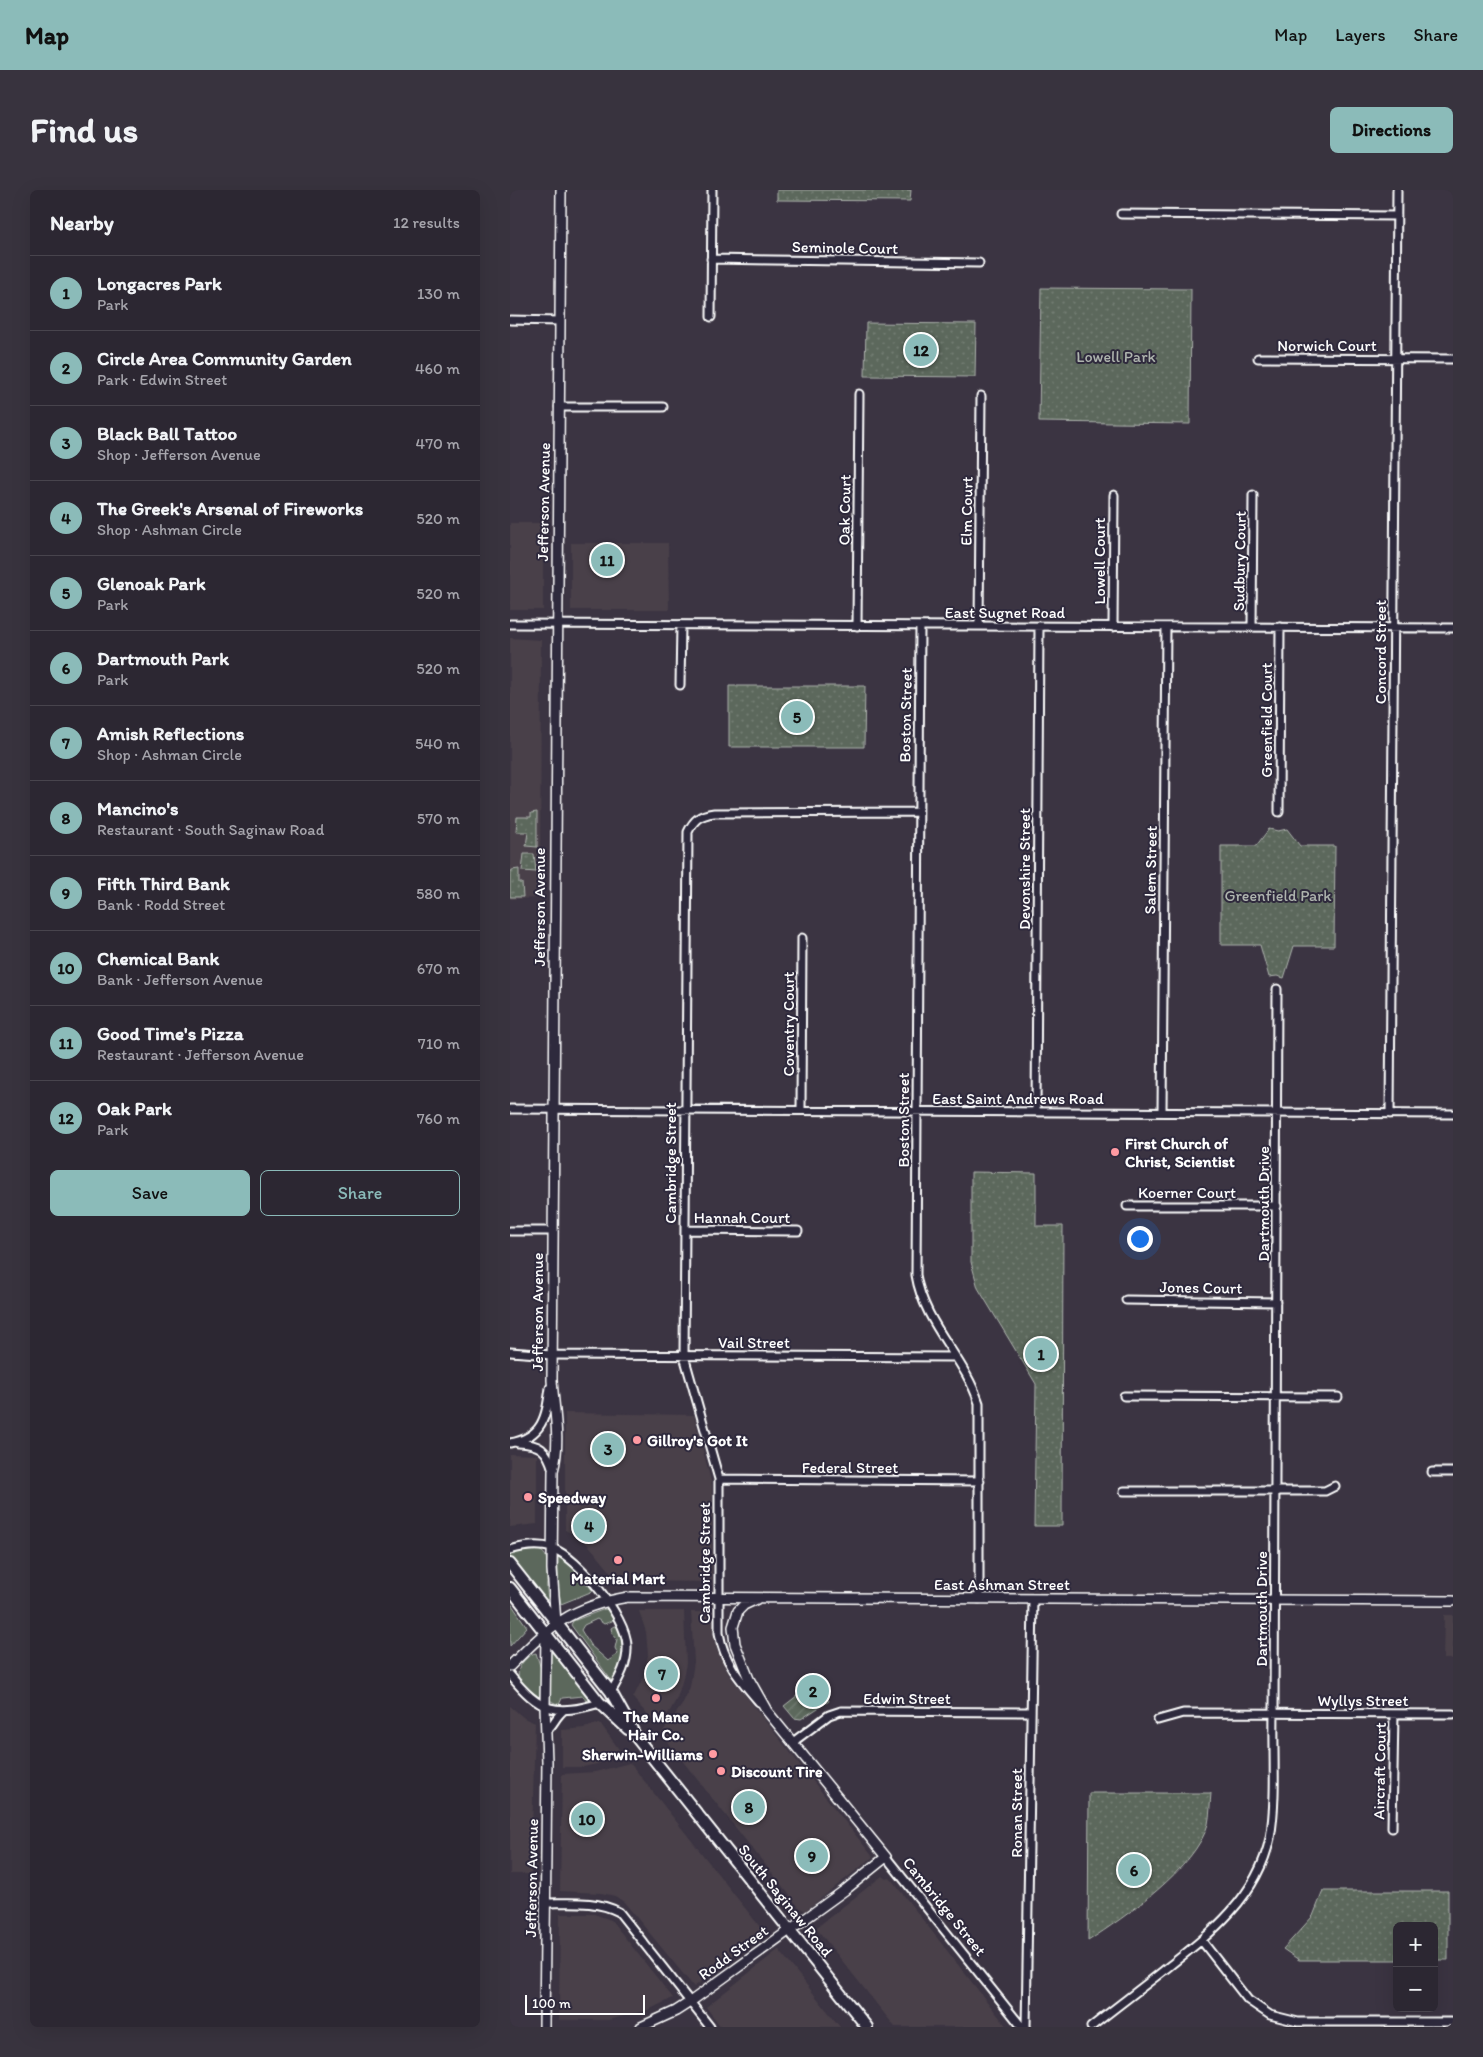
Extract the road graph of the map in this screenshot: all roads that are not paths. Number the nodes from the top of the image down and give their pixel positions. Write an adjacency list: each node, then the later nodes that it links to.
1 (561, 190): 10 (street, Jefferson Avenue)
2 (712, 190): 6 (street)
3 (1397, 190): 5 (street, Concord Street)
4 (1121, 214): 5 (street)
5 (1397, 216): 12 (street, Concord Street)
6 (712, 259): 7 (street, Seminole Court); 8 (street)
7 (979, 262)
8 (711, 317)
9 (510, 320): 10 (street)
10 (560, 320): 16 (street, Jefferson Avenue)
11 (1258, 358): 12 (street, Norwich Court)
12 (1396, 359): 13 (street, Norwich Court); 31 (street, Concord Street)
13 (1453, 359)
14 (859, 394): 23 (street, Oak Court)
15 (981, 396): 25 (street, Elm Court)
16 (559, 407): 17 (street); 21 (street, Jefferson Avenue)
17 (663, 407)
18 (1114, 495): 27 (street, Lowell Court)
19 (1253, 495): 29 (street, Sudbury Court)
20 (510, 624): 21 (street, East Sugnet Road)
21 (556, 624): 22 (street, East Sugnet Road); 39 (street, Jefferson Avenue)
22 (680, 625): 23 (street, East Sugnet Road); 33 (street)
23 (857, 626): 24 (street, East Sugnet Road)
24 (920, 626): 25 (street, East Sugnet Road); 34 (street, Boston Street)
25 (979, 626): 26 (street, East Sugnet Road)
26 (1039, 626): 27 (street, East Sugnet Road); 43 (street, Devonshire Street)
27 (1113, 627): 28 (street, East Sugnet Road)
28 (1166, 627): 29 (street, East Sugnet Road); 44 (street, Salem Street)
29 (1252, 627): 30 (street, East Sugnet Road)
30 (1280, 628): 31 (street, East Sugnet Road); 35 (street, Greenfield Court)
31 (1394, 628): 32 (street, East Sugnet Road); 46 (street, Concord Street)
32 (1453, 628)
33 (680, 685)
34 (917, 812): 40 (street, Cambridge Street); 42 (street, Boston Street)
35 (1279, 812)
36 (802, 938): 41 (street, Coventry Court)
37 (1277, 989): 45 (street, Dartmouth Drive)
38 (510, 1109): 39 (street, East Saint Andrews Road)
39 (553, 1110): 40 (street, East Saint Andrews Road); 53 (street, Jefferson Avenue)
40 (686, 1110): 41 (street, East Saint Andrews Road); 50 (street, Cambridge Street)
41 (801, 1110): 42 (street, East Saint Andrews Road)
42 (917, 1111): 43 (street, East Saint Andrews Road); 59 (street, Boston Street)
43 (1036, 1112): 44 (street, East Saint Andrews Road)
44 (1162, 1112): 45 (street, East Saint Andrews Road)
45 (1278, 1113): 46 (street, East Saint Andrews Road); 49 (street, Dartmouth Drive)
46 (1390, 1114): 47 (street, East Saint Andrews Road)
47 (1453, 1114)
48 (1128, 1206): 49 (street, Koerner Court)
49 (1277, 1206): 55 (street, Dartmouth Drive)
50 (685, 1230): 51 (street, Hannah Court); 58 (street, Cambridge Street)
51 (798, 1230)
52 (510, 1231): 53 (street)
53 (552, 1231): 57 (street, Jefferson Avenue)
54 (1126, 1300): 55 (street, Jones Court)
55 (1276, 1302): 62 (street, Dartmouth Drive)
56 (510, 1352): 57 (street, Vail Street)
57 (552, 1355): 58 (street, Vail Street); 60 (street, Jefferson Avenue)
58 (684, 1356): 59 (street, Vail Street); 68 (street, Cambridge Street)
59 (955, 1357): 69 (street, Boston Street)
60 (552, 1380): 64 (street); 65 (street, Jefferson Avenue)
61 (1124, 1396): 62 (street)
62 (1276, 1397): 63 (street); 72 (street, Dartmouth Drive)
63 (1338, 1397)
64 (510, 1443): 65 (street)
65 (553, 1470): 73 (street, Jefferson Avenue)
66 (1432, 1472): 67 (street)
67 (1453, 1472)
68 (719, 1479): 69 (street, Federal Street); 77 (street, Cambridge Street)
69 (980, 1481): 79 (street, Boston Street)
70 (1335, 1486): 72 (street)
71 (1124, 1491): 72 (street)
72 (1274, 1492): 81 (street, Dartmouth Drive)
73 (552, 1548): 74 (street); 82 (street); 84 (street, Jefferson Avenue)
74 (510, 1550)
75 (510, 1564): 84 (main road, South Saginaw Road)
76 (510, 1588): 85 (main road)
77 (719, 1597): 78 (street, East Ashman Street); 82 (street, East Ashman Street); 92 (street, Cambridge Street)
78 (760, 1598): 79 (street, East Ashman Street); 92 (street, Cambridge Street)
79 (979, 1599): 80 (street, East Ashman Street)
80 (1033, 1599): 81 (street, East Ashman Street); 93 (street, Ronan Street)
81 (1274, 1600): 83 (street, East Ashman Street); 94 (street, Dartmouth Drive)
82 (606, 1601): 84 (street, East Ashman Street); 88 (street)
83 (1453, 1601)
84 (556, 1623): 85 (street, East Ashman Street); 88 (main road, South Saginaw Road)
85 (546, 1632): 86 (street, East Ashman Street); 89 (main road); 90 (street, Jefferson Avenue)
86 (510, 1666)
87 (510, 1675): 90 (street)
88 (611, 1692): 99 (main road, South Saginaw Road)
89 (600, 1703): 91 (street); 99 (main road)
90 (545, 1706): 91 (street); 98 (street, Jefferson Avenue)
91 (563, 1711): 98 (street)
92 (767, 1712): 100 (street, Cambridge Street)
93 (1031, 1712): 100 (street, Edwin Street); 114 (street, Ronan Street)
94 (1274, 1713): 95 (street, Wyllys Street); 97 (street, Wyllys Street); 105 (street, Dartmouth Drive)
95 (1394, 1714): 96 (street, Wyllys Street); 101 (street, Aircraft Court)
96 (1453, 1714)
97 (1158, 1720)
98 (547, 1730): 103 (street, Jefferson Avenue)
99 (636, 1737): 104 (main road, South Saginaw Road)
100 (793, 1742): 102 (street, Cambridge Street)
101 (1392, 1828)
102 (886, 1857): 104 (street, Rodd Street); 113 (street, Cambridge Street)
103 (545, 1903): 106 (street); 108 (street, Jefferson Avenue)
104 (790, 1929): 106 (street, Rodd Street); 112 (main road, South Saginaw Road)
105 (1202, 1941): 107 (street); 115 (street, Dartmouth Drive)
106 (690, 2002): 110 (street, Rodd Street); 111 (street)
107 (1453, 2022)
108 (544, 2024): 109 (street)
109 (537, 2027)
110 (641, 2027)
111 (710, 2027)
112 (867, 2027)
113 (1022, 2027)
114 (1026, 2027)
115 (1091, 2027)

